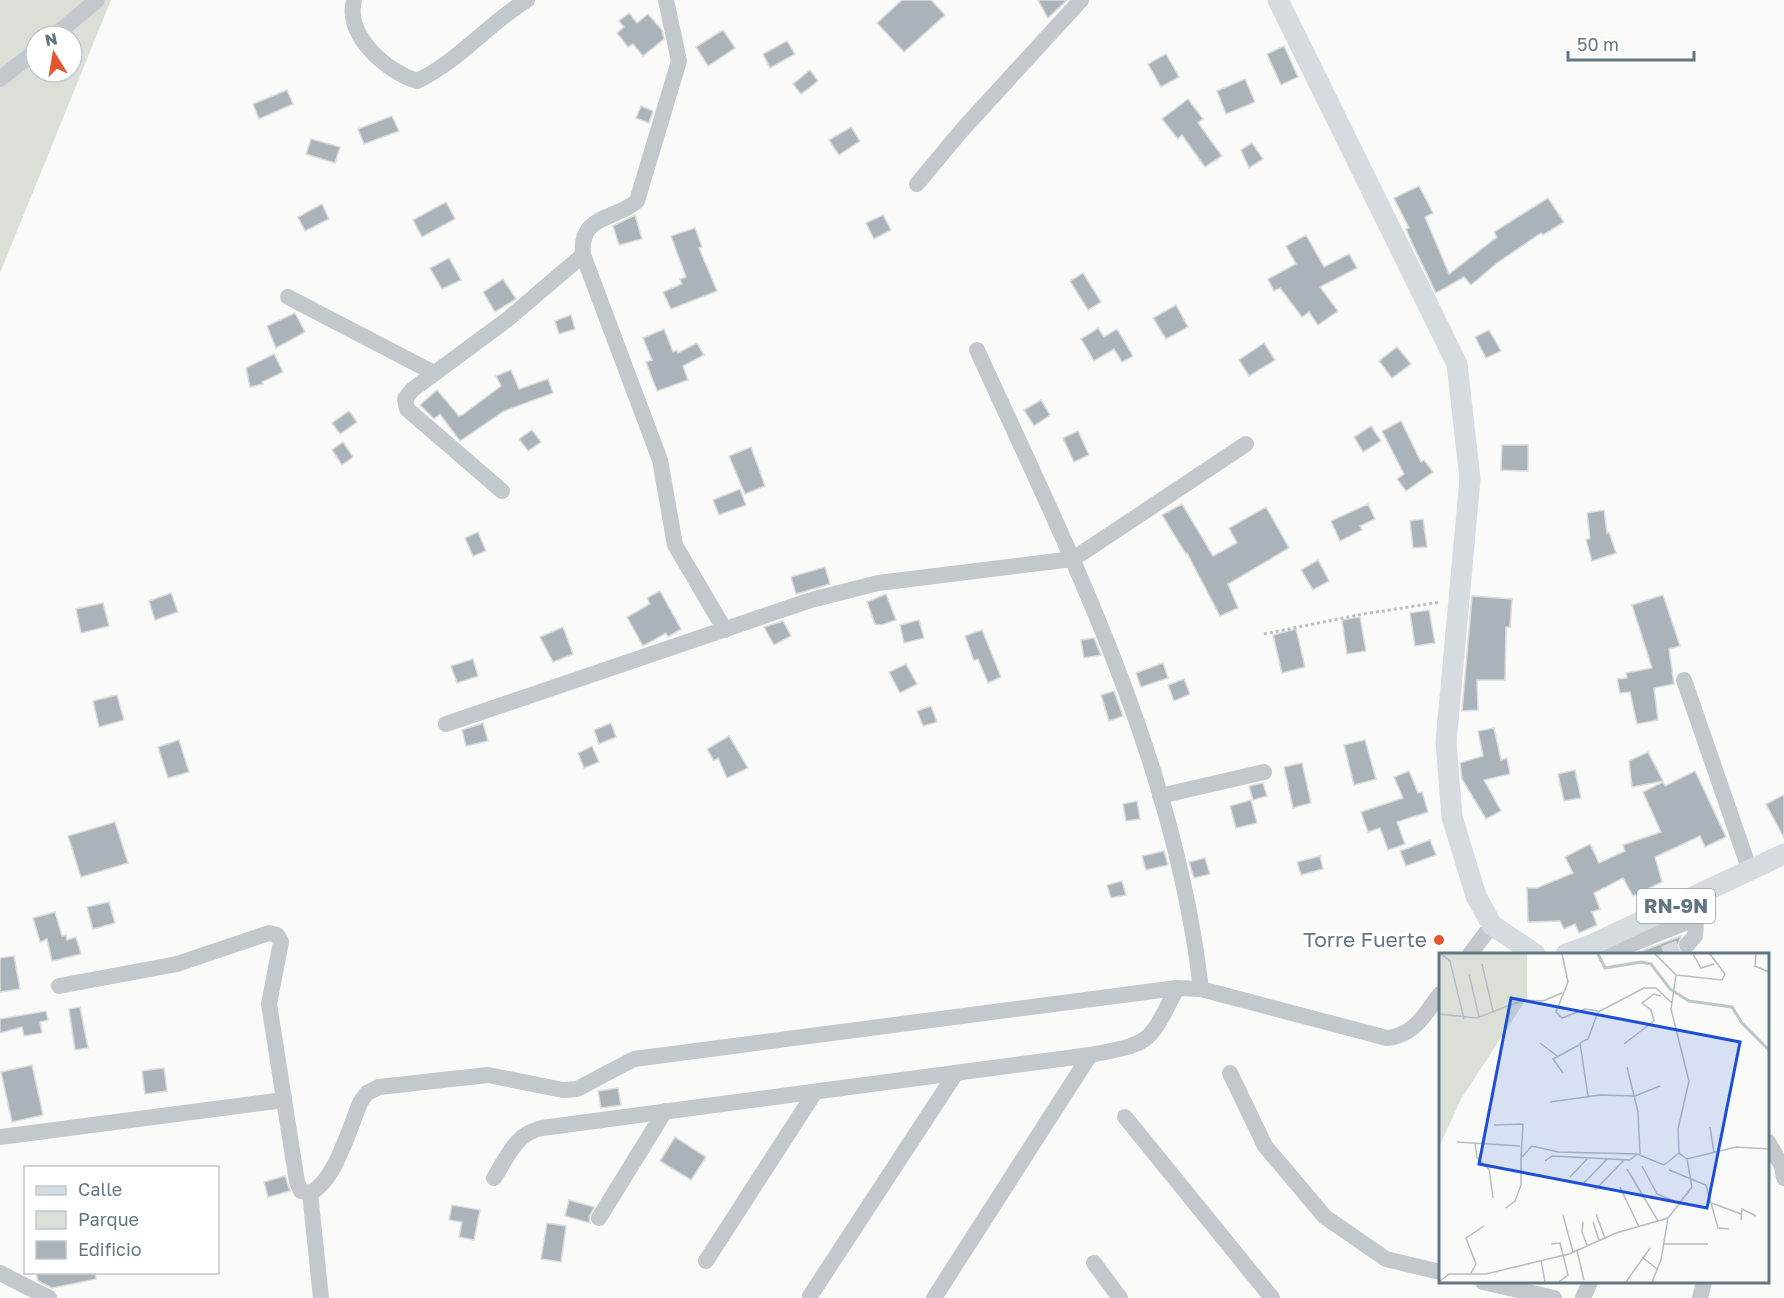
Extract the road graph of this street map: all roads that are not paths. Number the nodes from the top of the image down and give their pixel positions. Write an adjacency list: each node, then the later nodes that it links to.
1 (97, 0): 7 (street)
2 (354, 0): 3 (street)
3 (527, 0)
4 (666, 0): 11 (street)
5 (1082, 0): 10 (street)
6 (1278, 0): 27 (main road)
7 (67, 24)
8 (24, 60): 9 (street)
9 (0, 79)
10 (916, 184)
11 (583, 255): 14 (street); 18 (street)
12 (288, 297): 14 (street)
13 (977, 350): 17 (street)
14 (434, 373): 16 (street)
15 (1246, 444): 17 (street)
16 (502, 491)
17 (1073, 559): 18 (street); 22 (street)
18 (725, 630): 20 (street)
19 (1684, 680): 24 (street)
20 (446, 724)
21 (1264, 772): 22 (street)
22 (1160, 796): 35 (street)
23 (1784, 854): 24 (main road, RN-9N)
24 (1750, 870): 25 (main road, RN-9N)
25 (1696, 896): 26 (street); 29 (main road, RN-9N)
26 (1697, 918): 28 (street); 29 (street)
27 (1492, 925): 30 (street); 31 (main road)
28 (1687, 945)
29 (1597, 952): 32 (main road, RN-9N)
30 (1471, 953)
31 (1532, 953)
32 (1582, 953)
33 (59, 986): 41 (street)
34 (1178, 988): 35 (street); 37 (street); 48 (street)
35 (1201, 989): 36 (street)
36 (1439, 995)
37 (1090, 1055): 38 (street); 60 (street)
38 (956, 1073): 40 (street); 57 (street)
39 (1230, 1073): 52 (street)
40 (815, 1092): 42 (street); 50 (street)
41 (284, 1100): 44 (street); 48 (street)
42 (665, 1111): 46 (street); 49 (street)
43 (1125, 1117): 62 (street)
44 (0, 1137)
45 (1769, 1149): 47 (street)
46 (494, 1178)
47 (1784, 1178)
48 (310, 1193): 59 (street)
49 (599, 1218)
50 (706, 1261)
51 (1094, 1263): 61 (street)
52 (1439, 1272)
53 (0, 1273): 58 (street)
54 (1491, 1283): 63 (street)
55 (1589, 1283): 64 (street)
56 (1704, 1283): 65 (street)
57 (810, 1296)
58 (49, 1298)
59 (321, 1298)
60 (934, 1298)
61 (1120, 1298)
62 (1272, 1298)
63 (1554, 1298)
64 (1583, 1298)
65 (1700, 1298)

